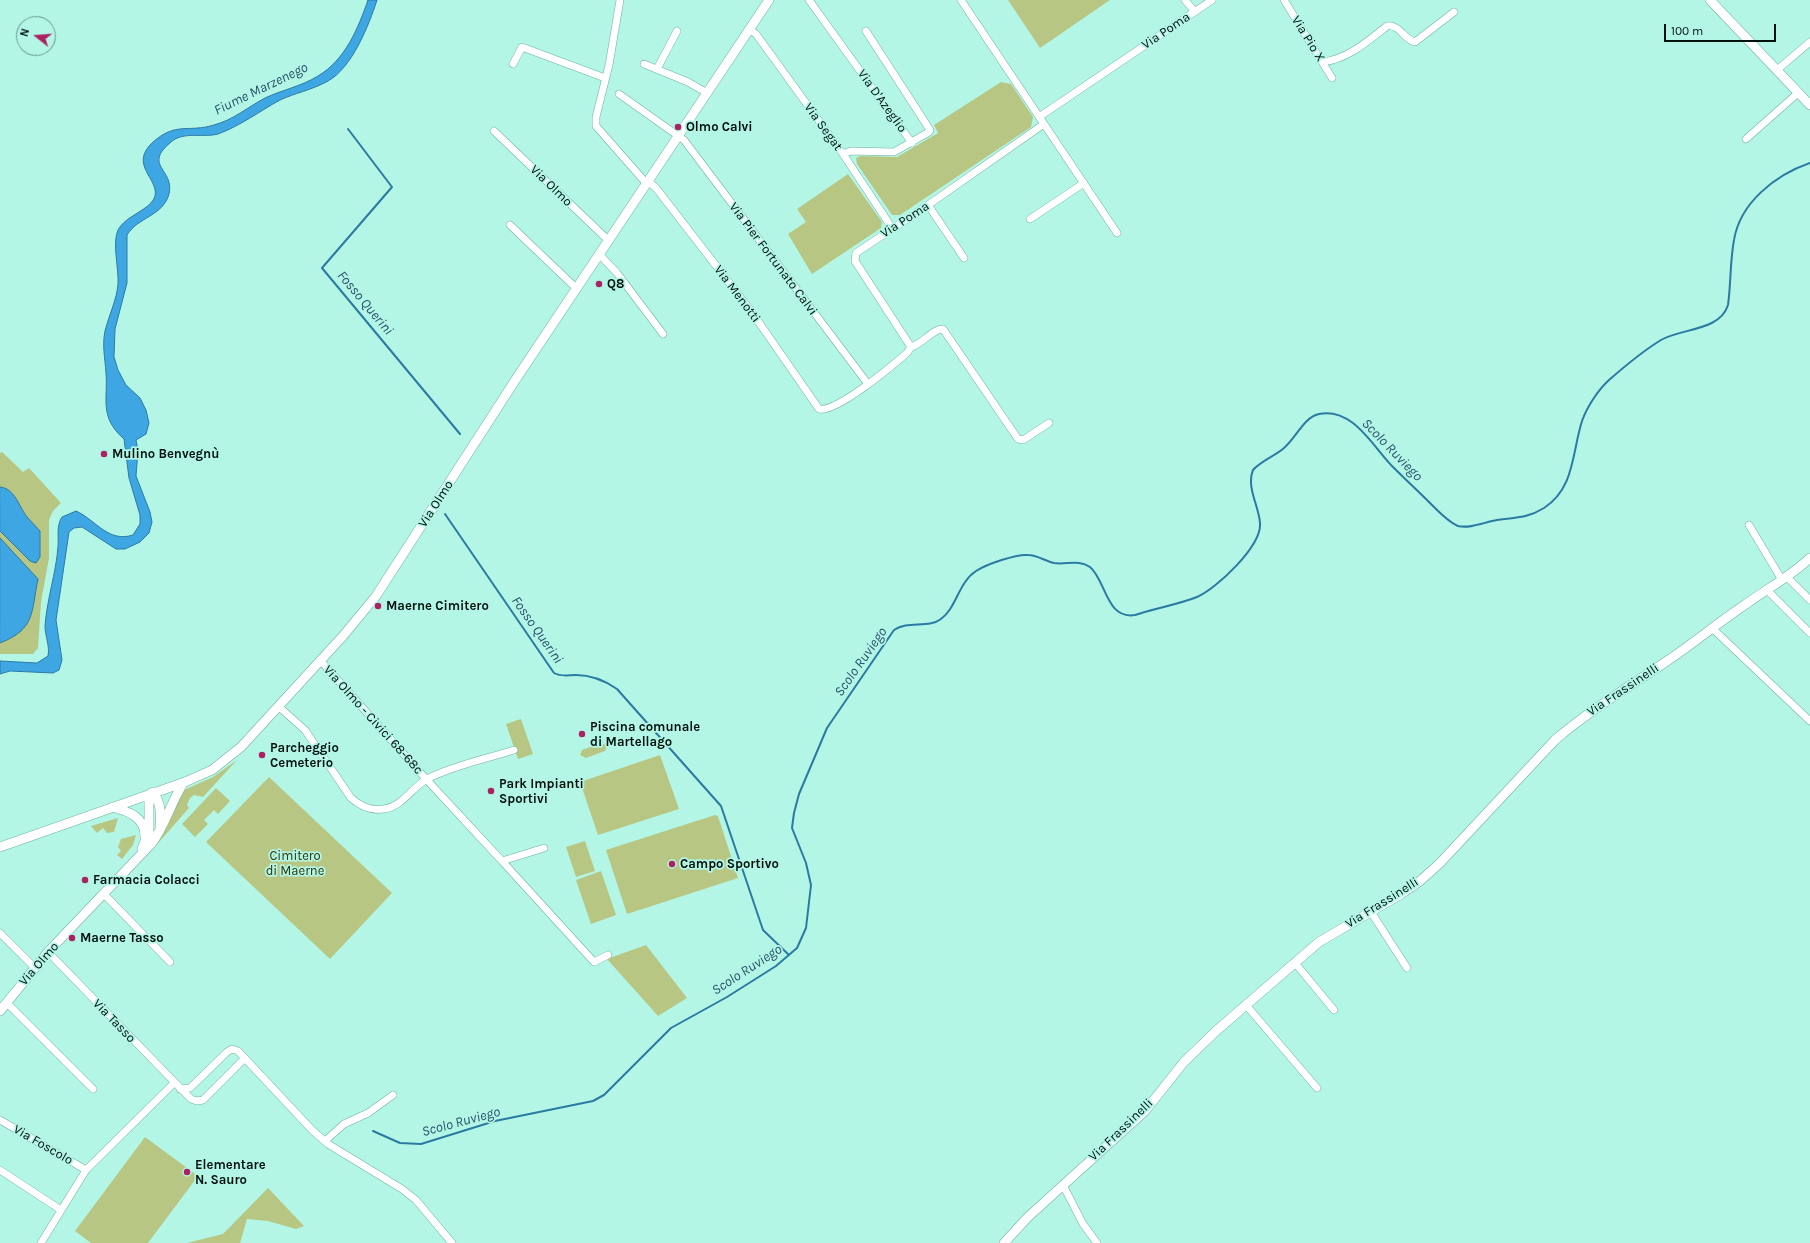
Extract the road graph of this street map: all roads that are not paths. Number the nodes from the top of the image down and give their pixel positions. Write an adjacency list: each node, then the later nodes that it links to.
1 (620, 0): 20 (street)
2 (769, 0): 11 (street, Via Olmo)
3 (809, 0): 31 (street, Via D'Azeglio)
4 (961, 0): 26 (street)
5 (1185, 0): 9 (street)
6 (1212, 0): 9 (street, Via Poma)
7 (1284, 0): 15 (street, Via Pio X)
8 (1710, 0): 19 (street)
9 (1195, 12): 26 (street, Via Poma)
10 (1454, 12): 15 (street)
11 (749, 30): 22 (street, Via Olmo); 32 (street, Via Segat)
12 (866, 30): 31 (street)
13 (677, 32): 18 (street)
14 (1810, 42): 19 (street)
15 (1322, 62): 21 (street, Via Pio X)
16 (513, 64): 20 (street)
17 (644, 64): 18 (street)
18 (657, 69): 22 (street)
19 (1777, 70): 23 (street)
20 (605, 78): 33 (street, Via Menotti)
21 (1332, 78)
22 (707, 93): 29 (street, Via Olmo)
23 (1798, 93): 25 (street); 30 (street)
24 (619, 94): 29 (street)
25 (1810, 105)
26 (1039, 116): 27 (street)
27 (1044, 124): 34 (street); 35 (street, Via Poma)
28 (494, 131): 40 (street, Via Olmo)
29 (678, 135): 33 (street, Via Olmo); 46 (street, Via Pier Fortunato Calvi)
30 (1746, 139)
31 (912, 143): 32 (street, Via D'Azeglio)
32 (843, 154): 38 (street, Via Segat)
33 (647, 182): 40 (street, Via Olmo); 46 (street, Via Menotti)
34 (1084, 183): 36 (street); 39 (street)
35 (928, 205): 38 (street, Via Poma); 42 (street)
36 (1030, 219)
37 (510, 226): 43 (street)
38 (892, 228): 45 (street, Via Poma)
39 (1117, 233)
40 (608, 240): 41 (street, Via Olmo)
41 (599, 254): 43 (street, Via Olmo); 44 (street)
42 (964, 258)
43 (576, 288): 55 (street, Via Olmo)
44 (663, 334)
45 (911, 346): 46 (street); 47 (street)
46 (868, 384)
47 (1049, 423)
48 (1749, 525): 50 (street)
49 (1810, 558): 50 (street, Via Frassinelli)
50 (1784, 579): 51 (street, Via Frassinelli); 52 (street)
51 (1767, 590): 53 (street, Via Frassinelli); 54 (street)
52 (1810, 600)
53 (1712, 628): 57 (street); 70 (street, Via Frassinelli)
54 (1810, 633)
55 (320, 660): 56 (street, Via Olmo); 59 (street, Via Olmo - Civici 68-68c)
56 (278, 706): 59 (street); 60 (street, Via Olmo)
57 (1810, 721)
58 (514, 750): 59 (street)
59 (426, 780): 68 (street, Via Olmo - Civici 68-68c)
60 (184, 782): 61 (street, Via Olmo); 63 (street, Via Olmo)
61 (152, 793): 62 (street); 63 (street); 64 (street, Via Olmo)
62 (112, 807): 64 (street, Via Olmo); 65 (street)
63 (160, 831): 67 (street, Via Olmo)
64 (144, 844): 67 (street, Via Olmo)
65 (0, 847)
66 (544, 848): 68 (street)
67 (139, 856): 69 (street, Via Olmo)
68 (502, 861): 73 (street, Via Olmo - Civici 68-68c)
69 (103, 894): 72 (street, Via Olmo); 74 (street)
70 (1371, 912): 75 (street, Via Frassinelli); 77 (street)
71 (0, 933): 76 (street)
72 (48, 952): 76 (street, Via Olmo); 83 (street, Via Tasso)
73 (608, 955)
74 (170, 962)
75 (1295, 963): 79 (street, Via Frassinelli); 80 (street)
76 (35, 968): 78 (street, Via Olmo)
77 (1407, 968)
78 (7, 1003): 81 (street, Via Olmo); 85 (street)
79 (1246, 1005): 84 (street); 92 (street, Via Frassinelli)
80 (1334, 1010)
81 (0, 1011)
82 (245, 1058): 86 (street); 86 (street, Via Tasso); 89 (street)
83 (174, 1082): 86 (street, Via Tasso); 91 (street)
84 (1317, 1088)
85 (93, 1089)
86 (180, 1089)
87 (393, 1096): 89 (street)
88 (0, 1120): 91 (street, Via Foscolo)
89 (328, 1143): 95 (street)
90 (0, 1170): 93 (street)
91 (86, 1170): 93 (street)
92 (1063, 1185): 96 (street, Via Frassinelli); 97 (street)
93 (62, 1210): 94 (street)
94 (41, 1243)
95 (452, 1243)
96 (1004, 1243)
97 (1097, 1243)

